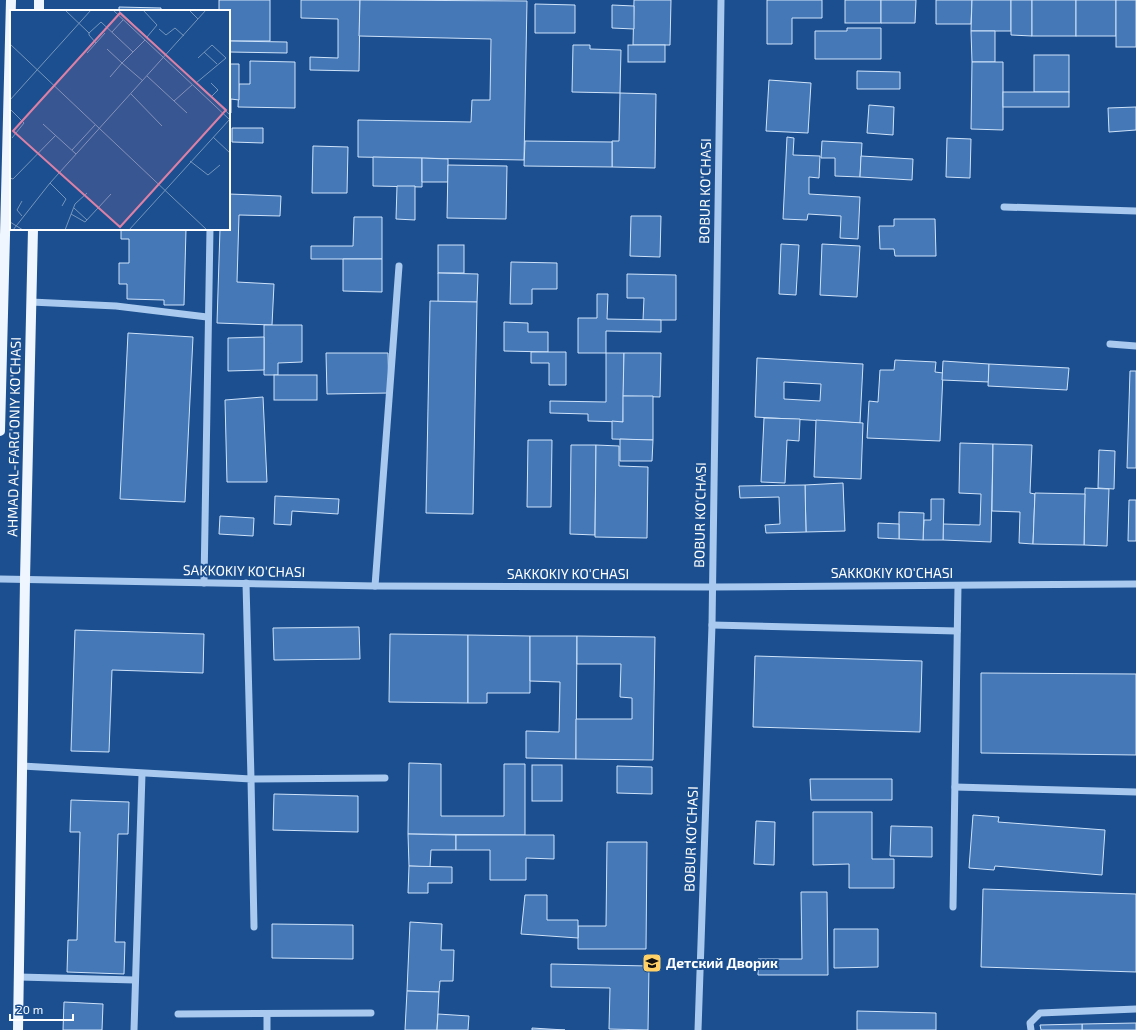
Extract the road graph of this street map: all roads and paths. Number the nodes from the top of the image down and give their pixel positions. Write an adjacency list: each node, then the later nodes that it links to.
1 (10, 0): 3 (main road, AHMAD AL-FARG'ONIY KO'CHASI)
2 (721, 0): 22 (street, BOBUR KO'CHASI)
3 (4, 143): 9 (main road, AHMAD AL-FARG'ONIY KO'CHASI)
4 (1004, 207): 5 (street)
5 (1136, 210)
6 (33, 230): 10 (main road, AHMAD AL-FARG'ONIY KO'CHASI)
7 (210, 230): 11 (street)
8 (399, 266): 20 (street)
9 (2, 290): 14 (main road, AHMAD AL-FARG'ONIY KO'CHASI)
10 (31, 302): 11 (street); 16 (main road, AHMAD AL-FARG'ONIY KO'CHASI)
11 (207, 317): 17 (street)
12 (1110, 344): 13 (street)
13 (1136, 346)
14 (0, 431)
15 (0, 579): 16 (street, SAKKOKIY KO'CHASI)
16 (25, 579): 17 (street, SAKKOKIY KO'CHASI); 25 (main road, AHMAD AL-FARG'ONIY KO'CHASI)
17 (204, 583): 18 (street, SAKKOKIY KO'CHASI)
18 (246, 583): 20 (street, SAKKOKIY KO'CHASI); 28 (street)
19 (1136, 584): 21 (street, SAKKOKIY KO'CHASI)
20 (375, 586): 22 (street, SAKKOKIY KO'CHASI)
21 (958, 586): 22 (street, SAKKOKIY KO'CHASI); 24 (street)
22 (712, 587): 23 (street, BOBUR KO'CHASI)
23 (712, 625): 24 (street); 42 (street, BOBUR KO'CHASI)
24 (957, 631): 29 (street)
25 (22, 766): 26 (street); 33 (main road, AHMAD AL-FARG'ONIY KO'CHASI)
26 (142, 774): 28 (street); 34 (street)
27 (385, 778): 28 (street)
28 (251, 779): 32 (street)
29 (955, 787): 30 (street); 31 (street)
30 (1136, 792)
31 (953, 907)
32 (254, 927)
33 (19, 977): 34 (street); 39 (main road, AHMAD AL-FARG'ONIY KO'CHASI)
34 (134, 980): 40 (street)
35 (1136, 1009): 43 (street)
36 (371, 1013): 38 (street)
37 (178, 1014): 38 (street)
38 (267, 1014): 41 (street)
39 (18, 1030)
40 (134, 1030)
41 (267, 1030)
42 (698, 1030)
43 (1031, 1030)

